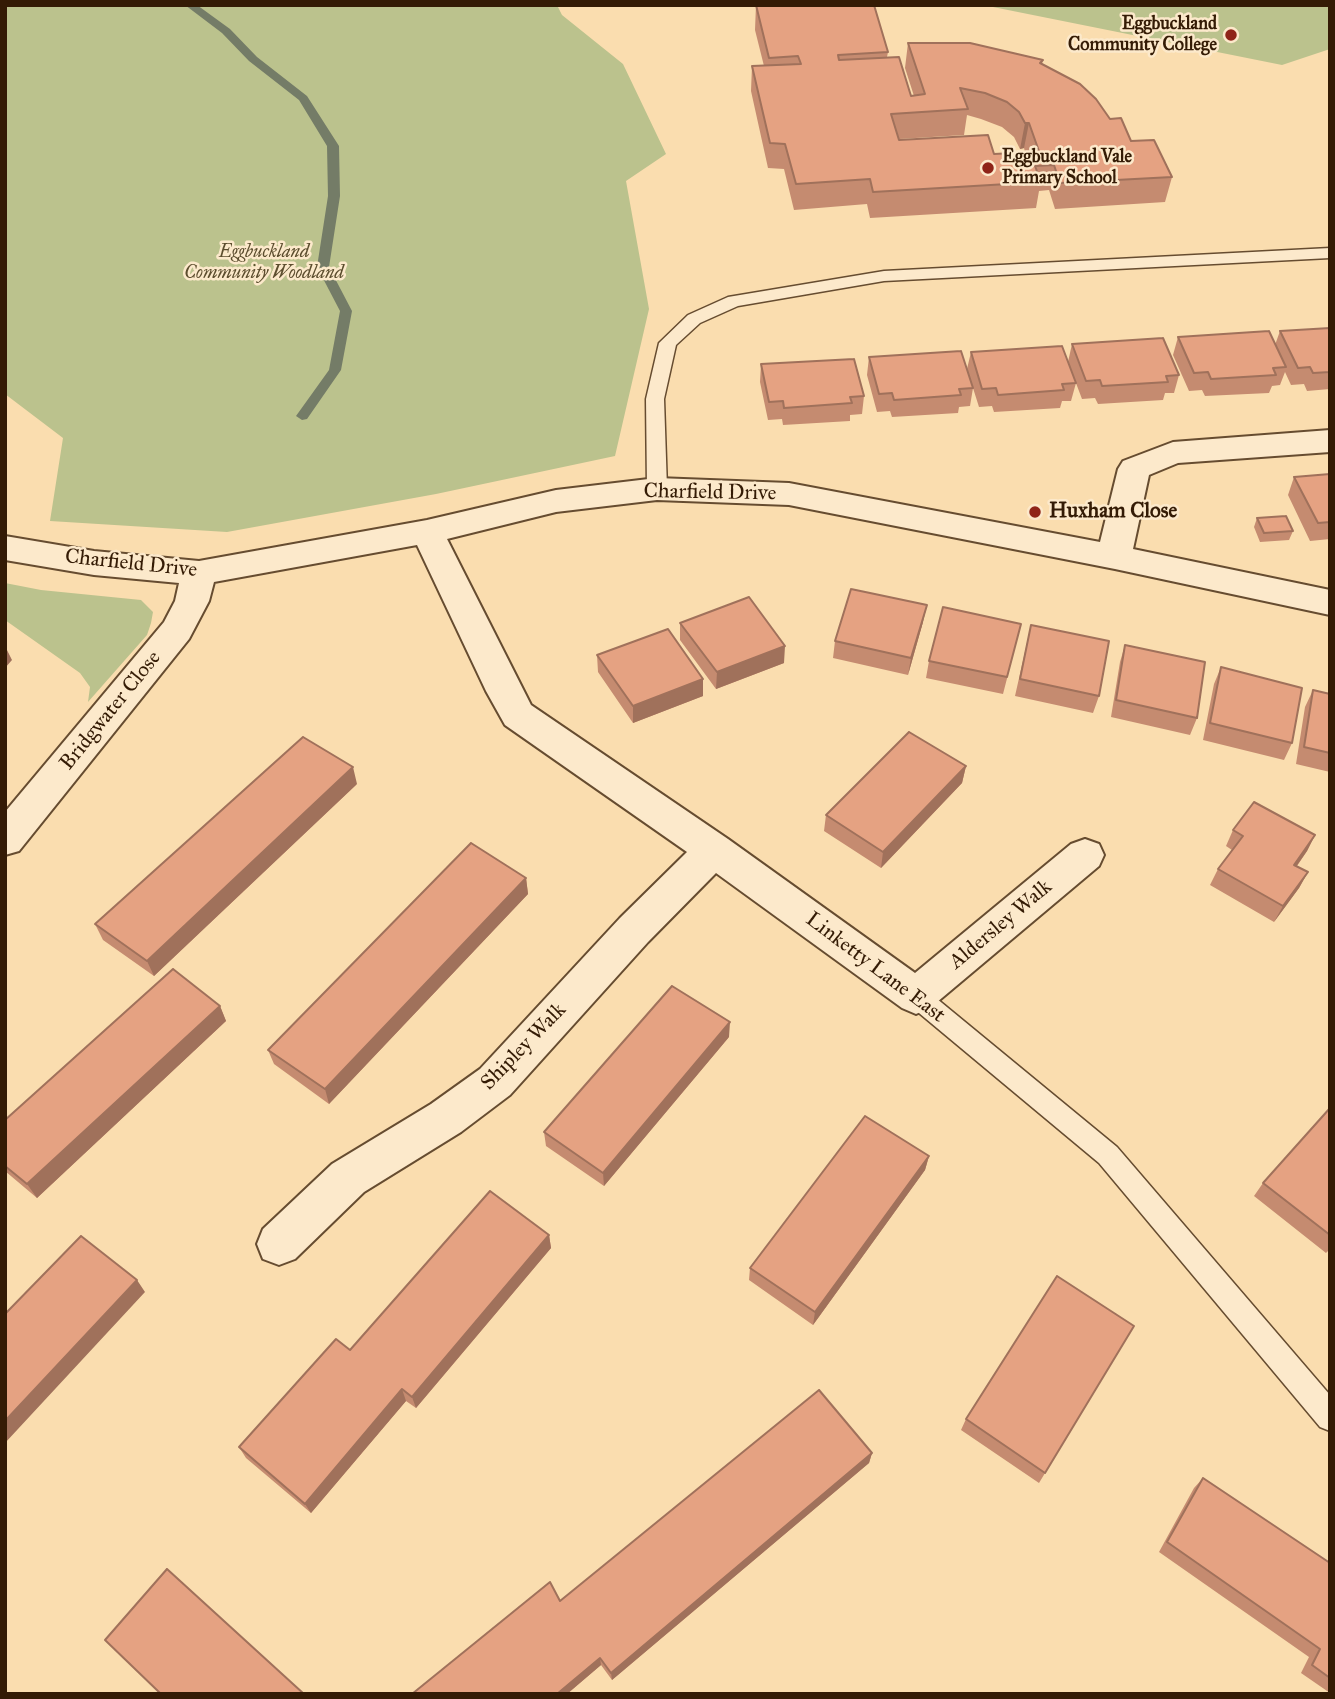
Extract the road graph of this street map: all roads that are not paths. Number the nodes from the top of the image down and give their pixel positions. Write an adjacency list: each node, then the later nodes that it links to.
1 (1330, 253): 3 (lane)
2 (1330, 441): 6 (street)
3 (657, 489): 4 (street, Charfield Drive); 6 (street, Charfield Drive)
4 (427, 532): 7 (street, Charfield Drive); 10 (street, Linketty Lane East)
5 (5, 548): 7 (street, Charfield Drive)
6 (1115, 557): 8 (street, Charfield Drive)
7 (199, 573): 9 (street, Bridgwater Close)
8 (1330, 603)
9 (5, 840)
10 (714, 850): 12 (street, Linketty Lane East); 13 (street, Shipley Walk)
11 (1085, 855): 12 (street, Aldersley Walk)
12 (916, 996): 14 (lane, Linketty Lane East)
13 (279, 1244)
14 (1330, 1417)

